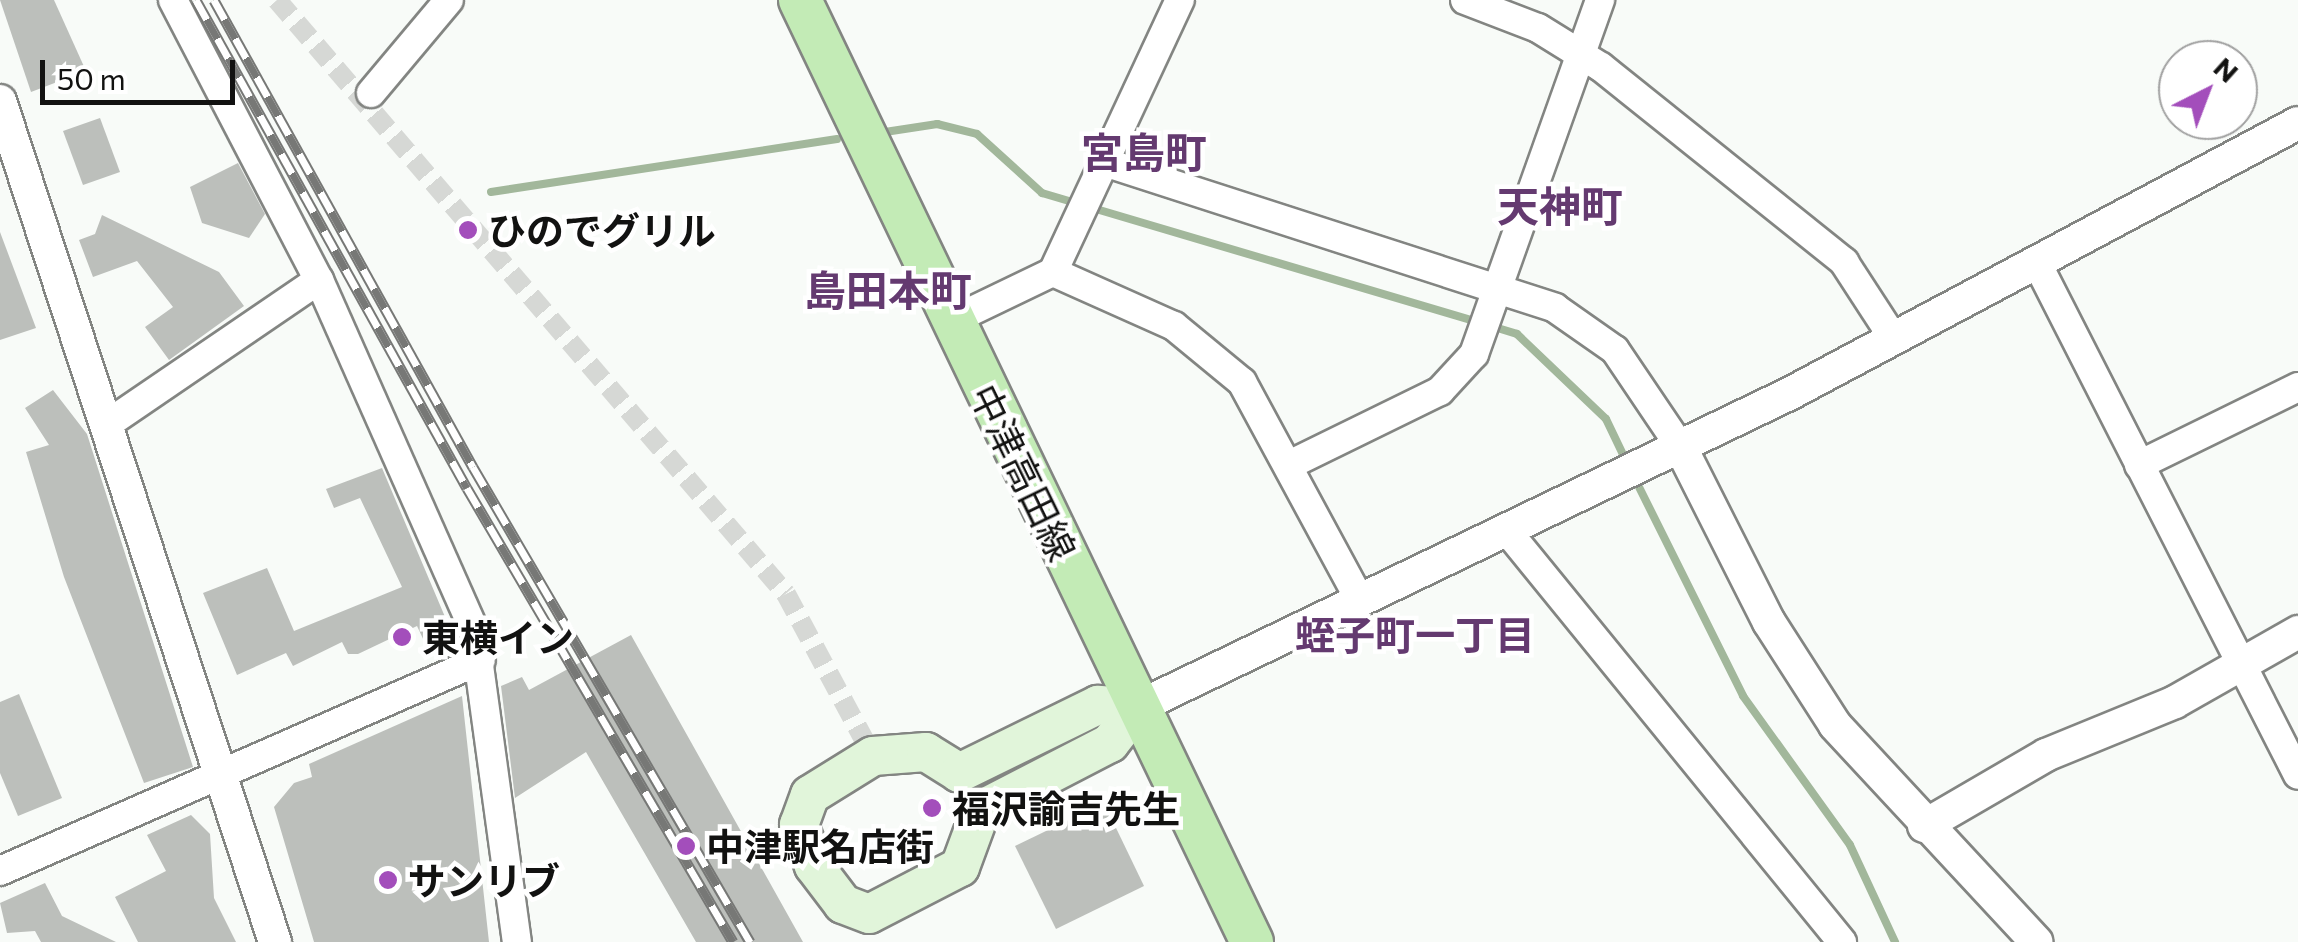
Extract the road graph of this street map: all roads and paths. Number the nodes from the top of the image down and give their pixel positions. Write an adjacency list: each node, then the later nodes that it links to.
1 (173, 0): 14 (street)
2 (449, 0): 8 (street)
3 (800, 0): 16 (main road, 中津高田線)
4 (1180, 0): 11 (street)
5 (1466, 0): 7 (street)
6 (1600, 0): 7 (street)
7 (1582, 54): 15 (street); 17 (street)
8 (371, 92)
9 (0, 101): 19 (street)
10 (2298, 123): 12 (street)
11 (1104, 162): 13 (street); 15 (street)
12 (2038, 265): 17 (street); 22 (street)
13 (1053, 272): 16 (street); 21 (street)
14 (318, 280): 19 (street); 26 (street)
15 (1501, 286): 20 (street); 21 (street)
16 (951, 321): 28 (main road, 中津高田線)
17 (1894, 340): 20 (street)
18 (2298, 387): 22 (street)
19 (109, 423): 29 (street)
20 (1681, 448): 23 (street); 31 (street)
21 (1291, 464): 24 (street)
22 (2139, 466): 27 (street)
23 (1508, 532): 24 (street); 36 (street)
24 (1361, 602): 28 (street)
25 (2298, 632): 27 (street)
26 (481, 660): 29 (street); 34 (street)
27 (2239, 664): 30 (street); 31 (street)
28 (1138, 707): 28 (main road); 35 (main road, 中津高田線)
29 (222, 774): 32 (street); 33 (street)
30 (2298, 775)
31 (1924, 826): 37 (street)
32 (0, 871)
33 (275, 942)
34 (517, 942)
35 (1252, 942)
36 (1842, 942)
37 (2037, 942)

